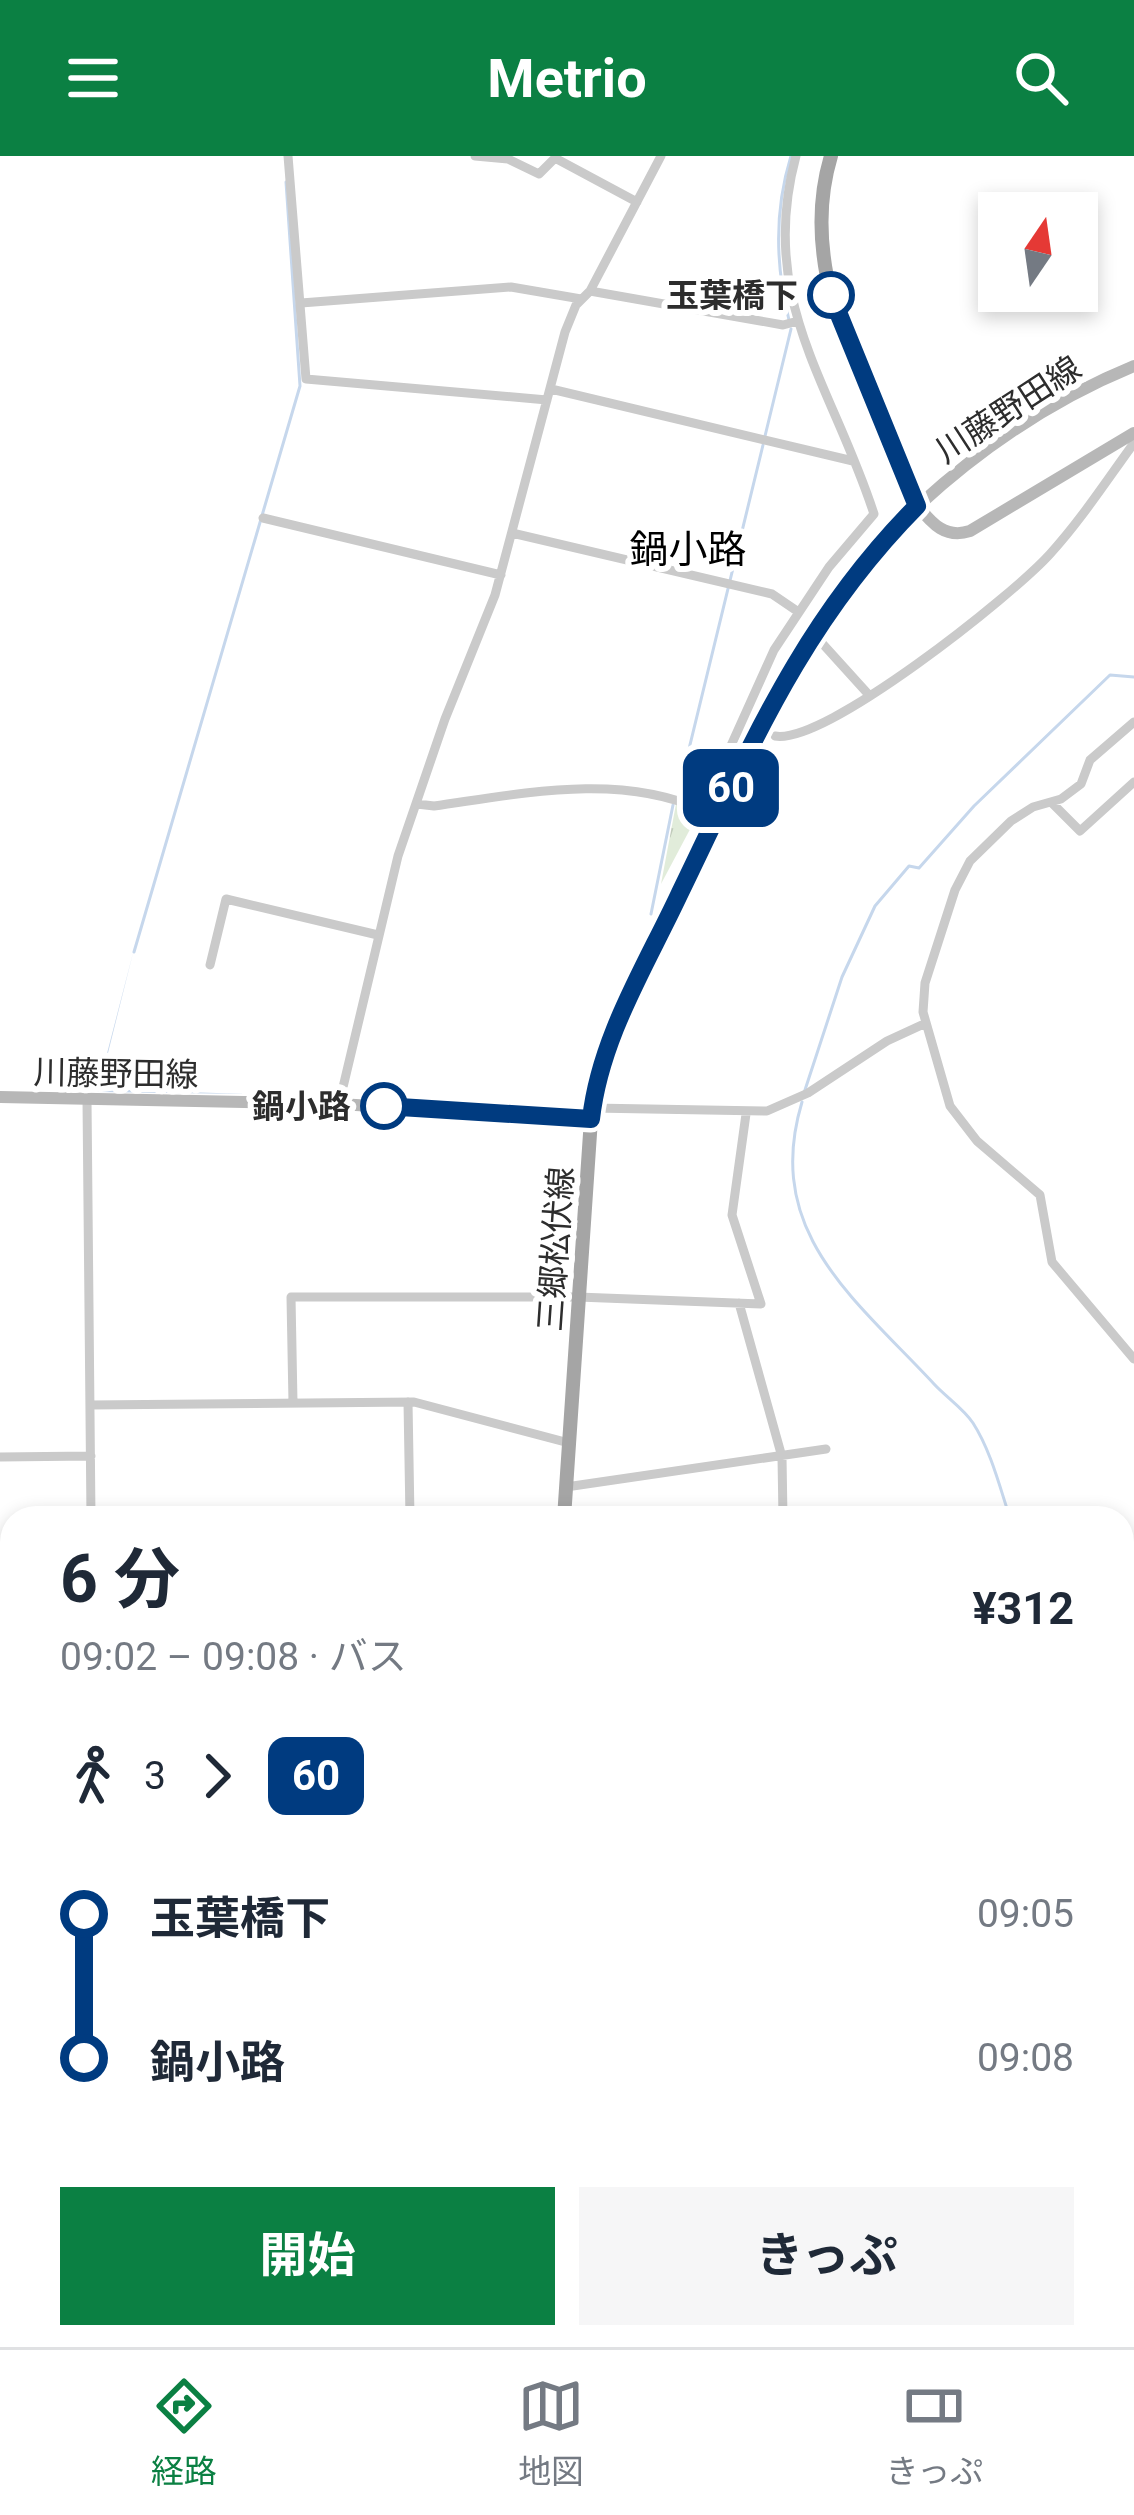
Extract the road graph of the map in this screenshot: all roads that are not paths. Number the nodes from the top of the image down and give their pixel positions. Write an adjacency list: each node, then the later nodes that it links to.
1 (288, 156): 10 (street)
2 (475, 156): 6 (street)
3 (657, 156): 8 (street)
4 (796, 156): 11 (street)
5 (831, 156): 17 (main road)
6 (504, 157): 7 (street)
7 (549, 159): 8 (street)
8 (637, 202): 9 (street)
9 (585, 295): 10 (street); 11 (street); 13 (street)
10 (301, 303): 13 (street)
11 (798, 321): 16 (street)
12 (1131, 367): 17 (main road, 川藤野田線)
13 (549, 395): 16 (street); 19 (street)
14 (1134, 433): 17 (main road)
15 (1134, 443): 23 (street)
16 (853, 461): 21 (street)
17 (917, 506): 35 (main road, 三郷松伏線)
18 (263, 518): 20 (street)
19 (512, 533): 20 (street); 21 (street)
20 (501, 575): 28 (street)
21 (798, 617): 28 (street)
22 (821, 642): 23 (street)
23 (868, 695): 25 (street)
24 (1134, 722): 27 (street)
25 (776, 736)
26 (1134, 782): 27 (street)
27 (1052, 802): 31 (street)
28 (417, 804): 29 (street)
29 (378, 935): 30 (street); 34 (street)
30 (210, 965)
31 (926, 1024): 36 (street); 39 (street)
32 (0, 1097): 33 (main road, 川藤野田線)
33 (87, 1100): 34 (main road, 川藤野田線); 42 (street)
34 (339, 1104): 35 (main road, 川藤野田線)
35 (592, 1113): 36 (street); 37 (main road, 三郷松伏線)
36 (746, 1114): 38 (street)
37 (578, 1297): 38 (street); 41 (street); 43 (main road, 三郷松伏線)
38 (739, 1304): 46 (street)
39 (1134, 1359)
40 (408, 1402): 41 (street); 43 (street); 50 (street)
41 (293, 1403): 42 (street)
42 (90, 1405): 45 (street)
43 (569, 1443): 48 (main road, 三郷松伏線)
44 (826, 1449): 46 (street)
45 (91, 1456): 47 (street); 49 (street)
46 (782, 1456): 48 (street); 52 (street)
47 (0, 1457)
48 (566, 1487): 51 (main road, 三郷松伏線)
49 (91, 1506)
50 (410, 1506)
51 (565, 1506)
52 (783, 1506)

